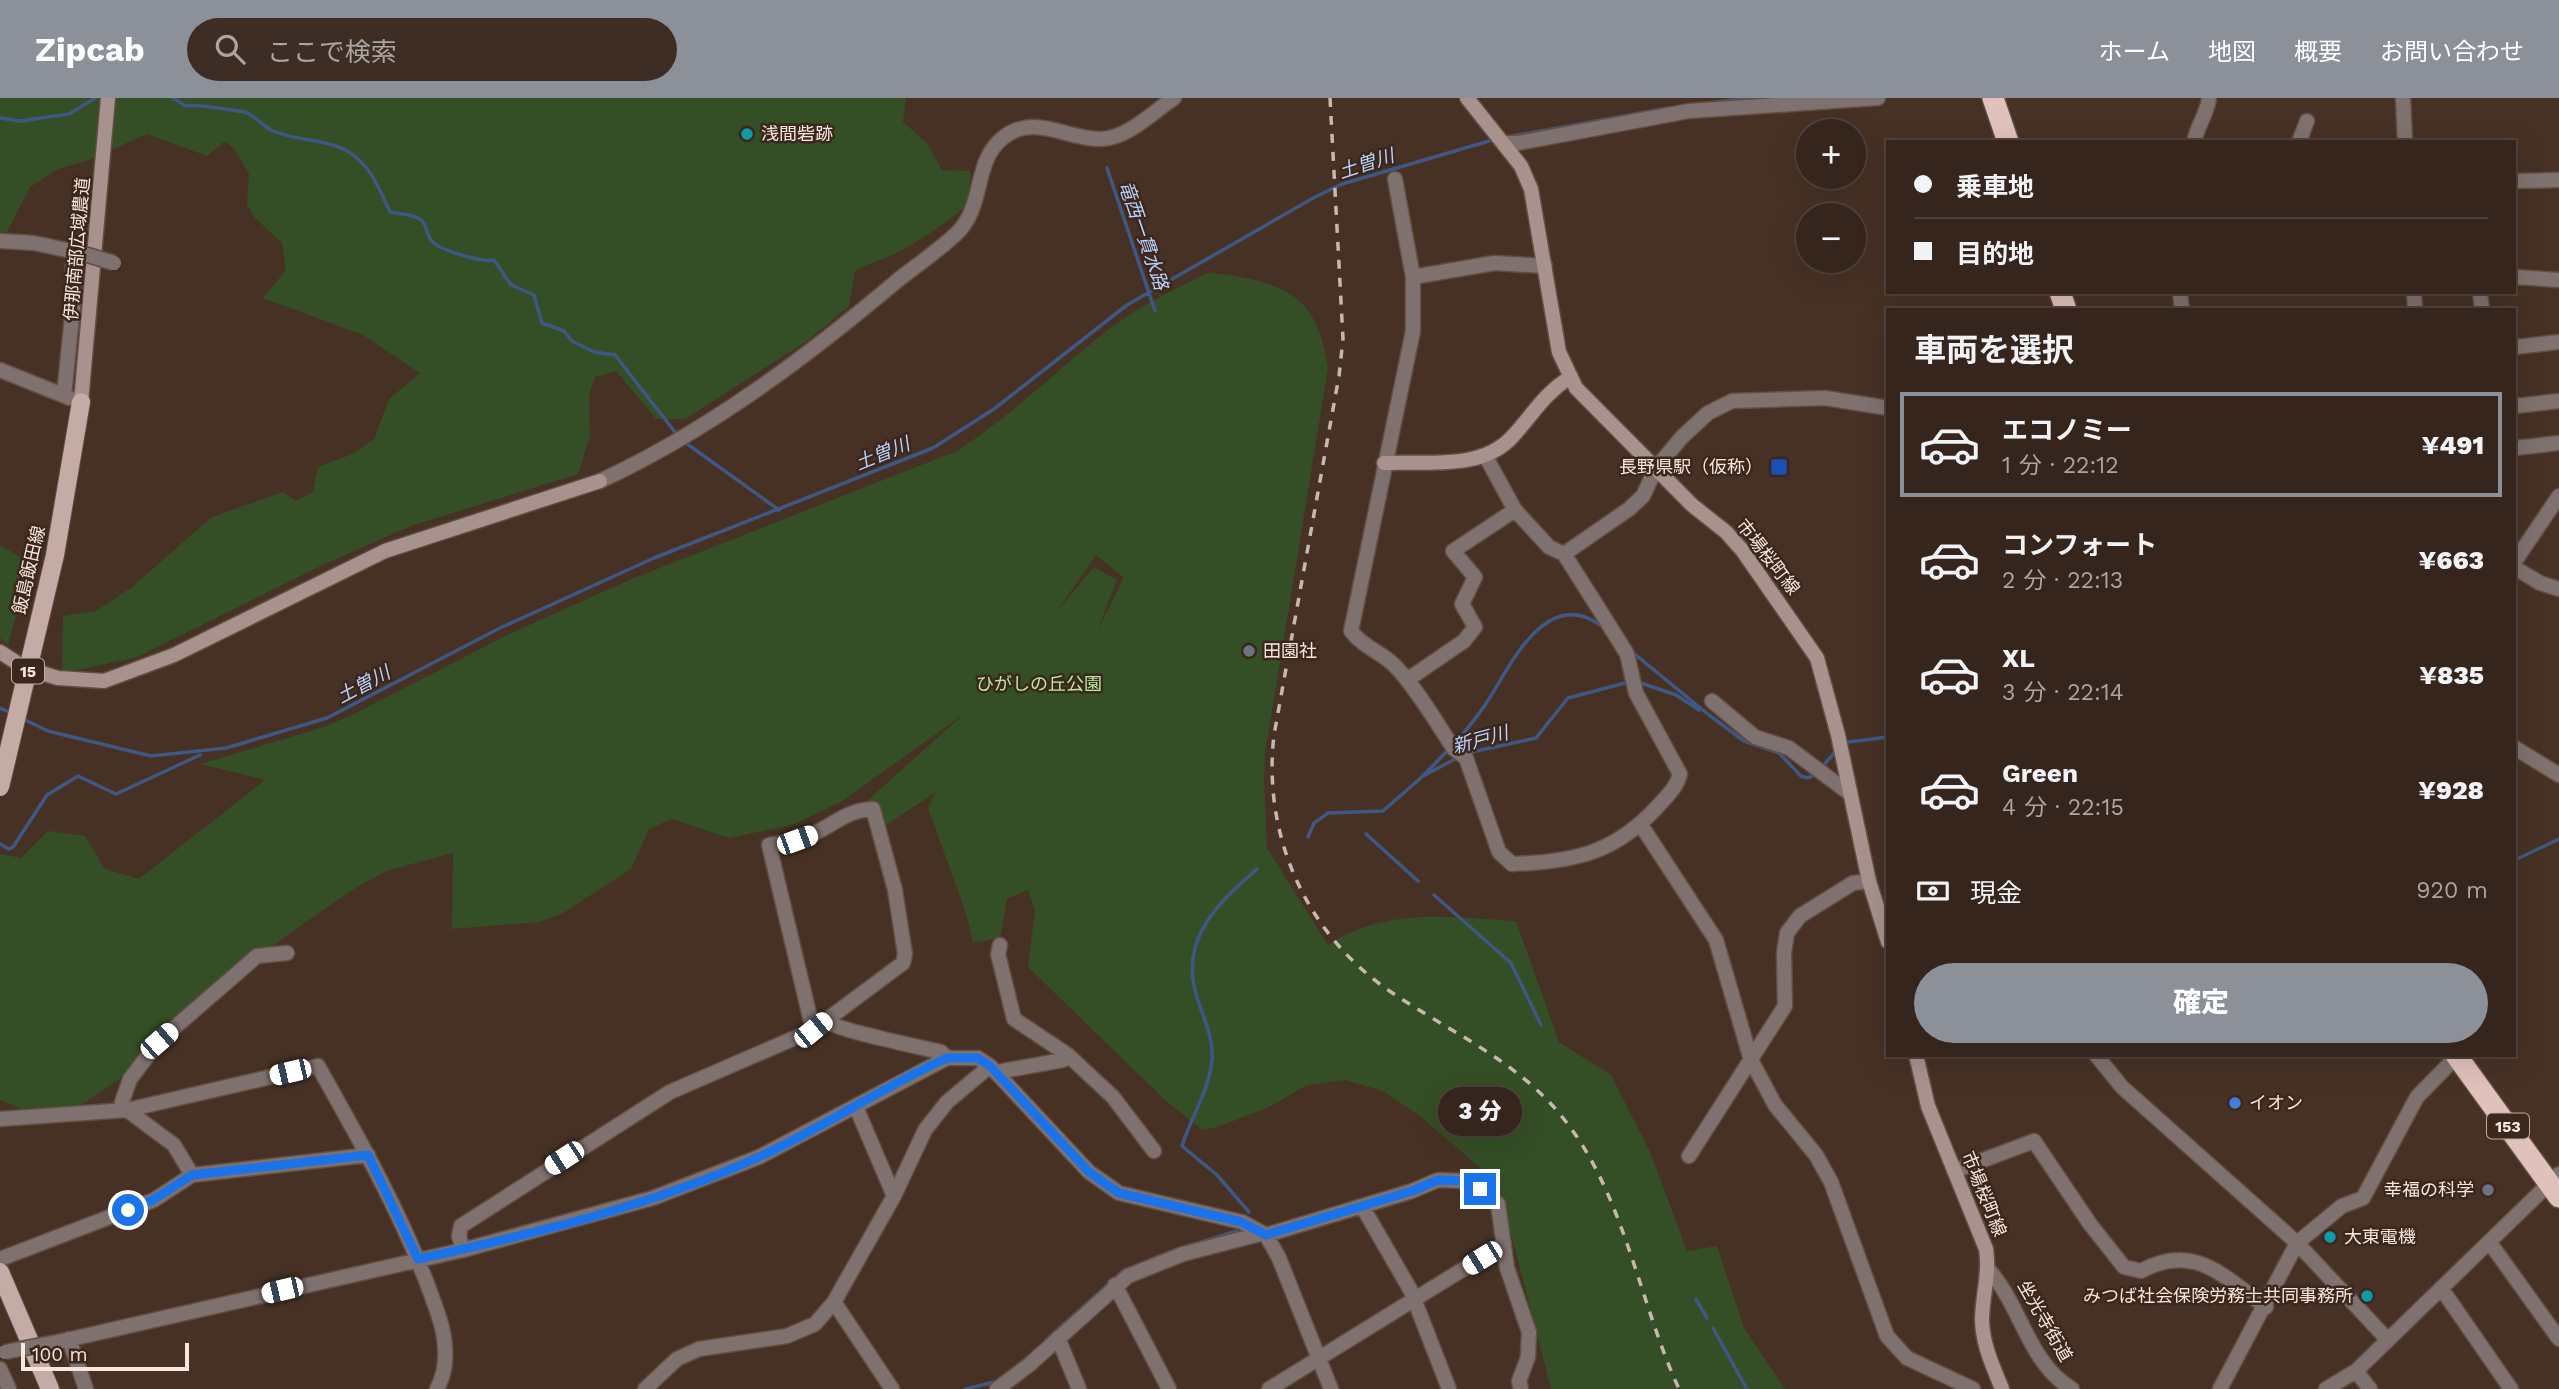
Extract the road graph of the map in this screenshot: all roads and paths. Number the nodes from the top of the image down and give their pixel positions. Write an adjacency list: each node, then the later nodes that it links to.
1 (108, 98): 30 (main road, 伊那南部広域農道)
2 (1174, 98): 38 (street)
3 (1467, 98): 13 (main road, 市場桜町線)
4 (1878, 98): 13 (street)
5 (1993, 98): 9 (highway)
6 (2209, 98): 10 (street)
7 (2403, 98): 12 (street)
8 (2307, 121): 11 (street)
9 (2007, 140)
10 (2194, 140)
11 (2300, 140)
12 (2405, 140)
13 (1504, 143): 20 (main road, 市場桜町線)
14 (1395, 179): 21 (street)
15 (2559, 180): 16 (street)
16 (2516, 181)
17 (0, 241): 18 (street)
18 (77, 252): 19 (street, bridge); 28 (street)
19 (114, 263)
20 (1545, 266): 21 (street); 27 (main road, 市場桜町線)
21 (1413, 276): 36 (street)
22 (2516, 277): 23 (street)
23 (2559, 280)
24 (2559, 342): 25 (street)
25 (2516, 347)
26 (0, 370): 28 (street)
27 (1570, 377): 35 (main road); 37 (main road, 市場桜町線)
28 (64, 395): 30 (street)
29 (2559, 401): 31 (street)
30 (81, 402): 50 (main road, 飯島飯田線 / 15, bridge)
31 (2516, 406)
32 (1886, 408): 37 (street)
33 (2559, 443): 34 (street)
34 (2516, 448)
35 (1486, 457): 36 (main road); 40 (street)
36 (1384, 463): 46 (street)
37 (1656, 468): 41 (street); 51 (main road, 市場桜町線)
38 (600, 481): 45 (main road)
39 (2559, 496): 42 (street)
40 (1515, 510): 41 (street); 46 (street)
41 (1564, 554): 52 (street)
42 (2516, 560)
43 (2516, 569): 44 (street)
44 (2559, 589)
45 (0, 652)
46 (1407, 680): 52 (street)
47 (1712, 701): 51 (street)
48 (2516, 749): 49 (street)
49 (2559, 775)
50 (0, 787)
51 (1849, 793): 53 (main road, 市場桜町線)
52 (1641, 825): 65 (street)
53 (1869, 881): 54 (main road, 市場桜町線); 65 (street)
54 (1886, 936)
55 (1000, 945): 59 (street)
56 (287, 953): 68 (street)
57 (825, 1020): 58 (street); 58 (street); 64 (street)
58 (813, 1030): 82 (street)
59 (1068, 1055): 66 (street); 70 (street)
60 (1916, 1057): 73 (main road, 市場桜町線)
61 (2098, 1057): 79 (street)
62 (2455, 1057): 79 (street)
63 (2459, 1057): 75 (highway, 153)
64 (947, 1058): 66 (street); 67 (street)
65 (1751, 1060): 72 (street); 113 (street)
66 (994, 1069): 76 (street); 78 (street)
67 (856, 1107): 76 (street); 82 (street)
68 (127, 1110): 69 (street); 71 (street); 74 (street)
69 (0, 1119)
70 (1154, 1151)
71 (368, 1155): 74 (street); 84 (street)
72 (1689, 1156)
73 (1954, 1171): 85 (main road, 市場桜町線); 91 (street)
74 (192, 1175): 83 (street)
75 (2556, 1185): 80 (street)
76 (894, 1196): 90 (street)
77 (1362, 1206): 78 (street); 81 (street); 89 (street)
78 (1263, 1234): 87 (street); 97 (street)
79 (2297, 1243): 91 (street); 93 (street)
80 (2490, 1243): 88 (street); 94 (street)
81 (1504, 1244): 89 (street); 100 (street)
82 (463, 1250): 84 (street)
83 (0, 1259)
84 (418, 1259): 95 (street); 104 (street)
85 (1988, 1269): 114 (main road, 市場桜町線); 115 (street, 坐光寺街道)
86 (0, 1272): 102 (main road)
87 (1115, 1285): 92 (street); 109 (street)
88 (2441, 1288): 93 (street); 119 (street)
89 (1415, 1300): 97 (street); 112 (street)
90 (834, 1302): 105 (street); 106 (street)
91 (2266, 1307): 116 (street)
92 (1058, 1338): 107 (street); 108 (street)
93 (2387, 1339): 99 (street)
94 (2559, 1339)
95 (66, 1340): 96 (street, bridge); 103 (street)
96 (3, 1353)
97 (1319, 1361): 110 (street); 111 (street)
98 (0, 1369): 101 (street)
99 (2356, 1371): 117 (street); 118 (street)
100 (1516, 1386)
101 (9, 1389)
102 (50, 1389)
103 (86, 1389)
104 (437, 1389)
105 (645, 1389)
106 (892, 1389)
107 (996, 1389)
108 (1079, 1389)
109 (1169, 1389)
110 (1269, 1389)
111 (1331, 1389)
112 (1449, 1389)
113 (1973, 1389)
114 (2002, 1389)
115 (2072, 1389)
116 (2220, 1389)
117 (2326, 1389)
118 (2370, 1389)
119 (2511, 1389)

